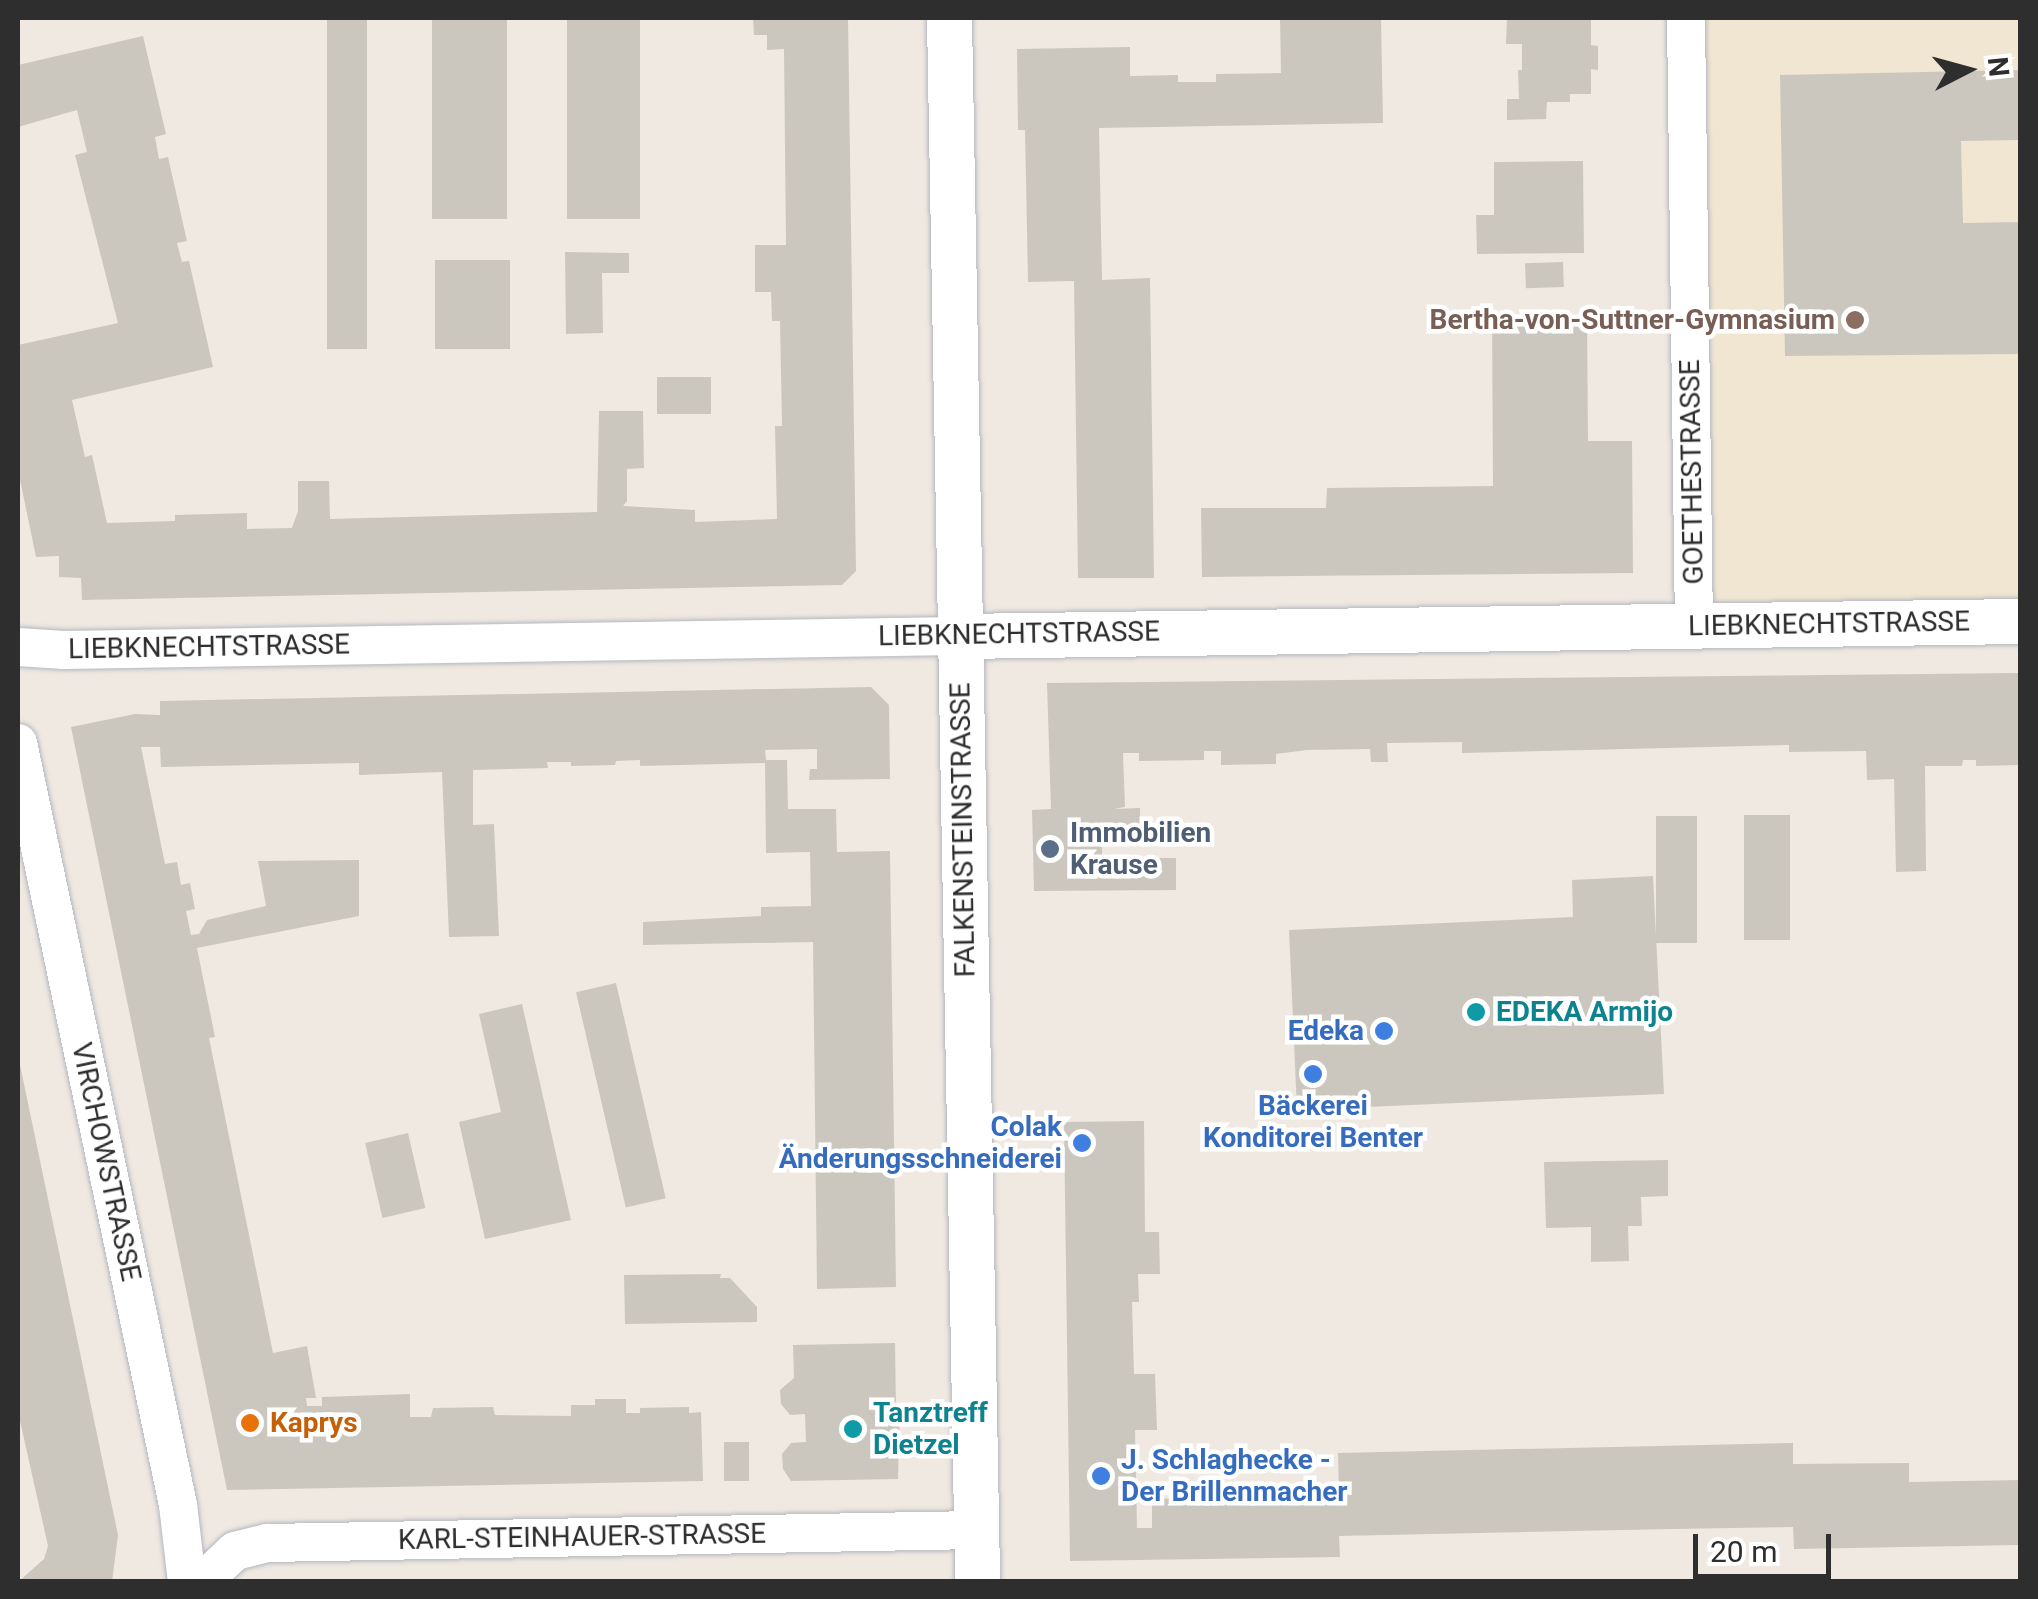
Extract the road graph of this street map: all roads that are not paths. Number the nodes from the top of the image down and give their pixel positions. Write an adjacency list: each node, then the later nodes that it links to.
1 (949, 18): 5 (street, FALKENSTEINSTRASSE)
2 (1686, 18): 4 (street, GOETHESTRASSE)
3 (2020, 621): 4 (street, LIEBKNECHTSTRASSE)
4 (1694, 626): 5 (street, LIEBKNECHTSTRASSE)
5 (959, 636): 6 (street, LIEBKNECHTSTRASSE); 8 (street, FALKENSTEINSTRASSE)
6 (18, 647)
7 (18, 743): 9 (street, VIRCHOWSTRASSE)
8 (975, 1530): 10 (street, KARL-STEINHAUER-STRASSE); 11 (street, FALKENSTEINSTRASSE)
9 (187, 1582)
10 (202, 1582)
11 (977, 1582)

